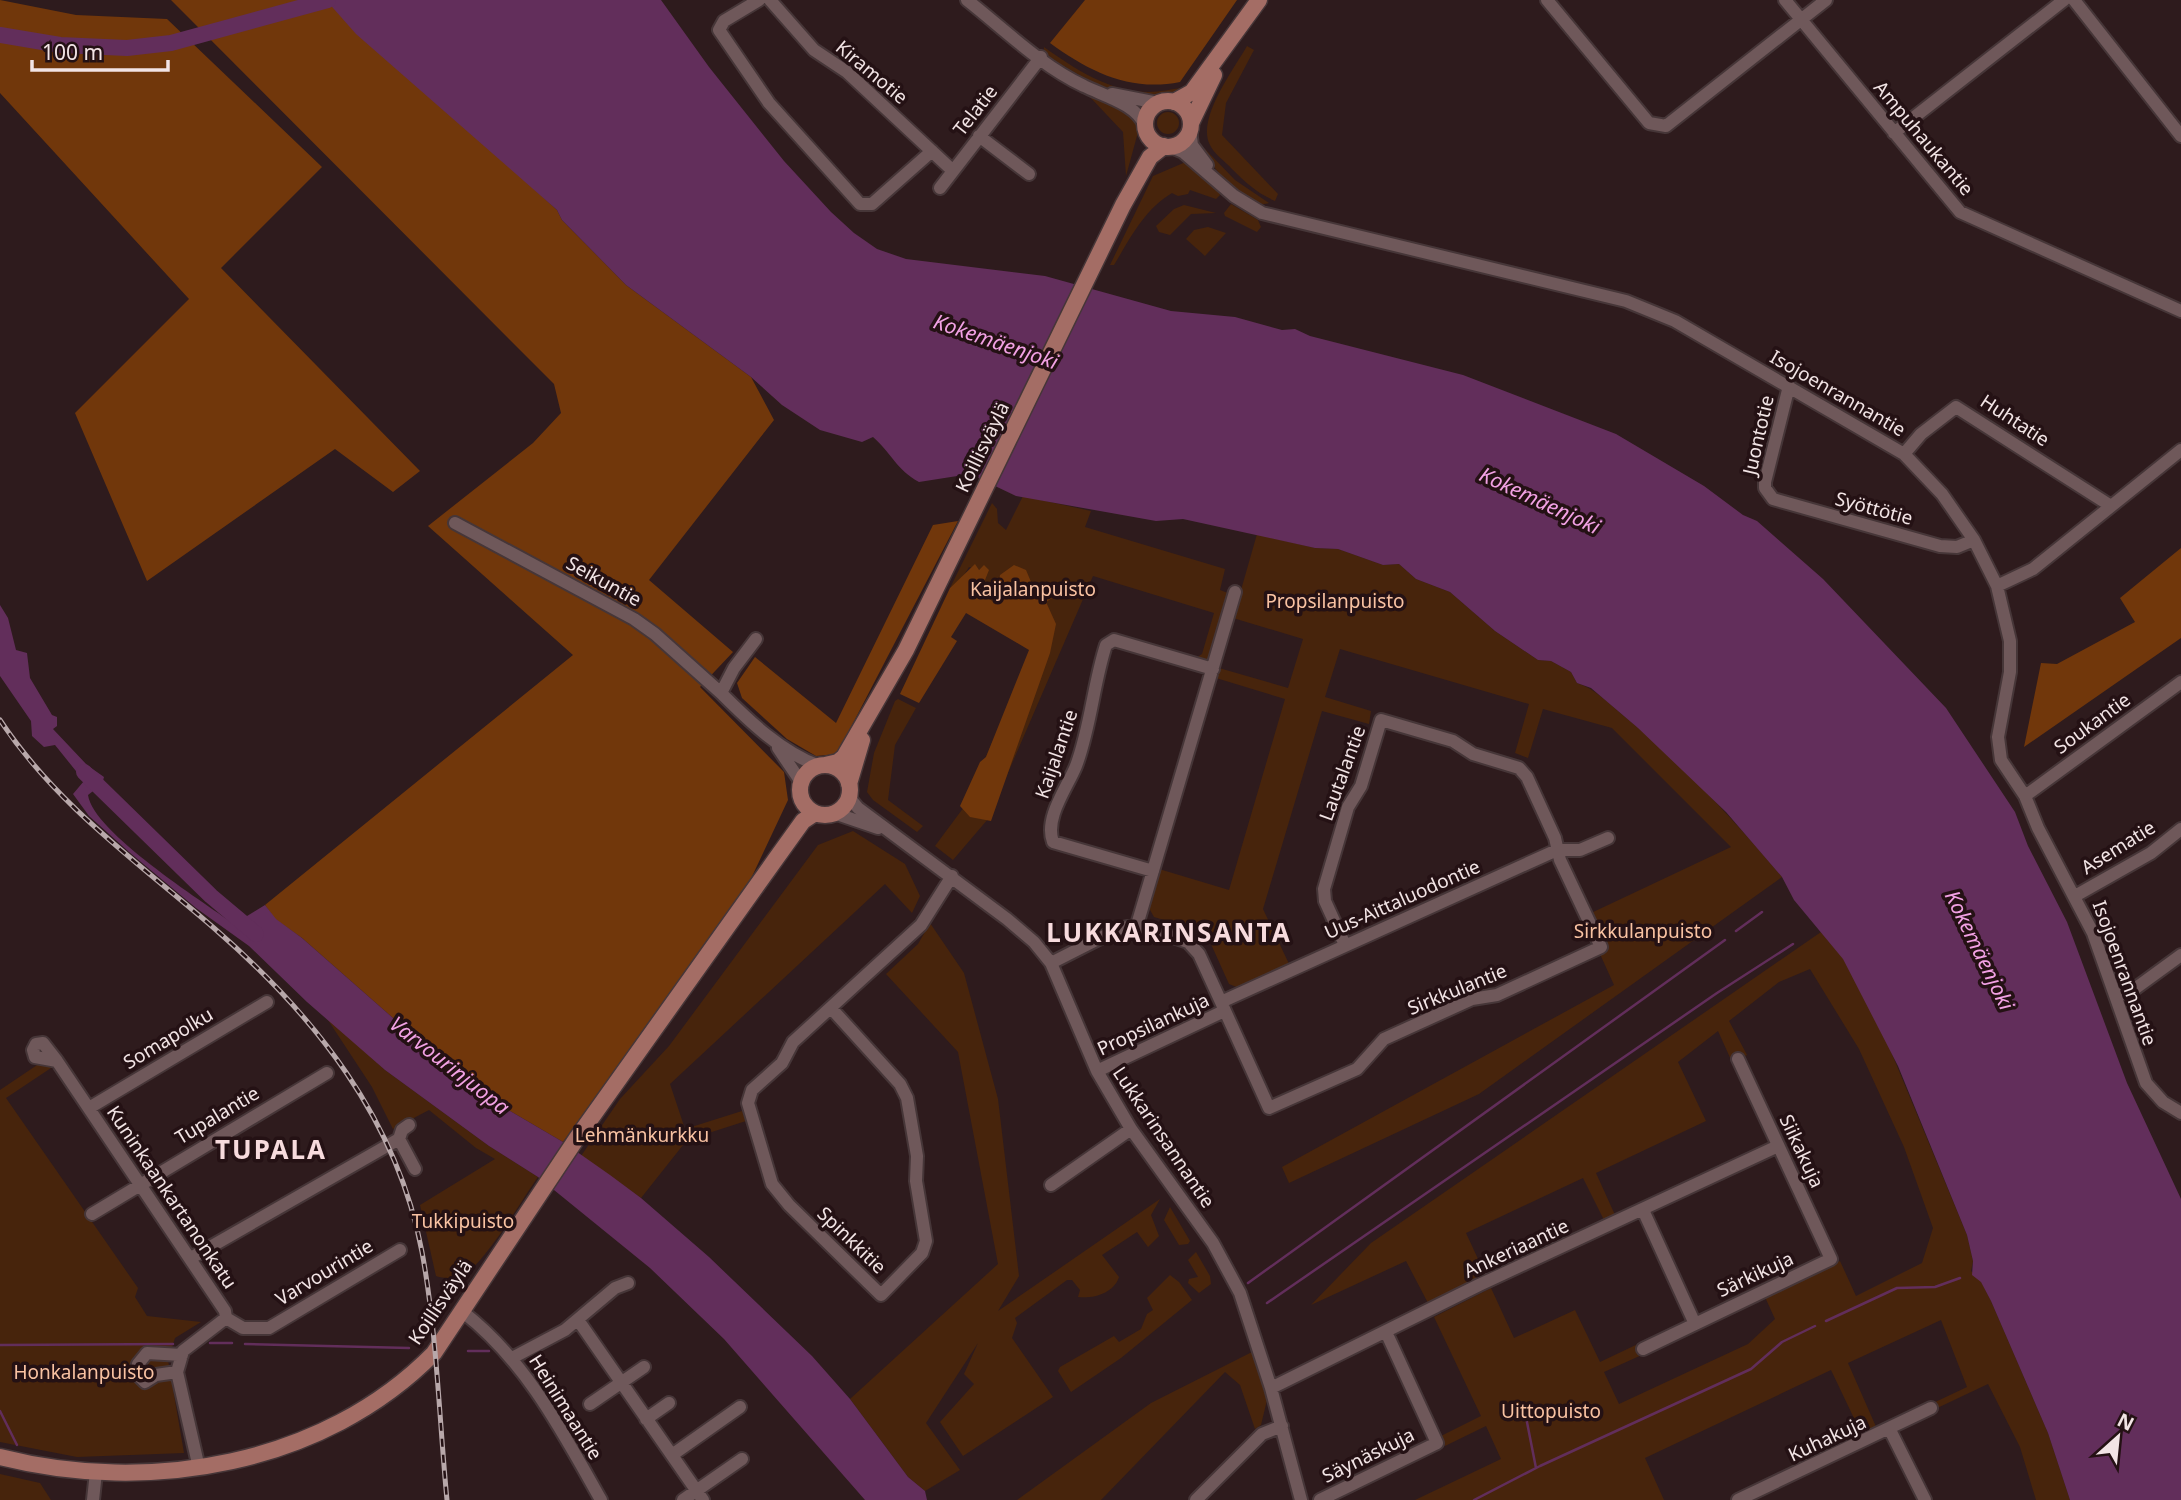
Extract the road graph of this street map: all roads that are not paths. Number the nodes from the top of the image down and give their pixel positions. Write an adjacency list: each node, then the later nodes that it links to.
1 (760, 0): 21 (street)
2 (770, 0): 21 (street, Kiramotie)
3 (967, 0): 11 (street)
4 (1259, 0): 12 (main road)
5 (1547, 0): 10 (street)
6 (1785, 0): 10 (street, Ampuhaukantie)
7 (1826, 0): 10 (street)
8 (2064, 0): 17 (street)
9 (2074, 0): 19 (street)
10 (1801, 20): 17 (street, Ampuhaukantie)
11 (1041, 57): 13 (street); 18 (street, Telatie)
12 (1218, 59): 14 (main road); 15 (main road)
13 (1101, 93): 14 (street); 16 (street)
14 (1166, 102): 15 (main road); 16 (main road)
15 (1190, 127): 20 (main road); 24 (street, Isojoenrannantie)
16 (1146, 129): 20 (main road); 26 (main road, Koillisväylä)
17 (1894, 133): 27 (street, Ampuhaukantie)
18 (979, 136): 22 (street, Telatie); 23 (street)
19 (2181, 136)
20 (1167, 146): 24 (street, Isojoenrannantie); 26 (main road, Koillisväylä)
21 (932, 151): 22 (street, Kiramotie)
22 (952, 170): 25 (street, Telatie)
23 (1029, 174)
24 (1217, 180): 28 (street, Isojoenrannantie)
25 (940, 188)
26 (1123, 205): 41 (main road, Koillisväylä)
27 (2181, 311)
28 (1789, 386): 30 (street, Isojoenrannantie); 31 (street, Juontotie)
29 (2181, 450): 32 (street)
30 (1904, 454): 32 (street, Huhtatie); 34 (street, Isojoenrannantie)
31 (1767, 493): 34 (street, Syöttötie)
32 (2111, 506): 35 (street)
33 (455, 523): 40 (street, Seikuntie)
34 (1974, 540): 35 (street, Isojoenrannantie)
35 (1997, 586): 46 (street, Isojoenrannantie)
36 (1235, 592): 38 (street)
37 (756, 639): 40 (street)
38 (1213, 669): 54 (street); 54 (street, Kaijalantie)
39 (2181, 682): 46 (street, Soukantie)
40 (721, 693): 42 (street, Seikuntie)
41 (876, 705): 43 (main road, Koillisväylä); 45 (main road, Koillisväylä)
42 (766, 735): 43 (street, Seikuntie); 44 (street, Seikuntie)
43 (822, 765): 44 (main road); 45 (main road)
44 (801, 789): 47 (main road); 53 (main road, Koillisväylä)
45 (849, 790): 48 (main road); 51 (street, Lukkarinsannantie)
46 (2025, 796): 56 (street, Isojoenrannantie)
47 (815, 813): 48 (main road); 53 (main road, Koillisväylä)
48 (834, 813): 51 (street, Lukkarinsannantie)
49 (2181, 829): 56 (street, Asematie)
50 (1608, 838): 52 (street, Uus-Aittaluodontie)
51 (907, 843): 55 (street, Lukkarinsannantie)
52 (1556, 850): 58 (street, Uus-Aittaluodontie); 58 (street, Lautalantie); 63 (street, Sirkkulantie)
53 (775, 860): 84 (main road, Koillisväylä)
54 (1153, 871): 57 (street)
55 (952, 876): 60 (street, Lukkarinsannantie); 64 (street, Spinkkitie)
56 (2075, 896): 61 (street, Isojoenrannantie)
57 (1137, 925): 60 (street); 63 (street)
58 (1345, 945): 63 (street, Uus-Aittaluodontie)
59 (2181, 955): 61 (street)
60 (1051, 963): 67 (street, Lukkarinsannantie)
61 (2115, 995): 70 (street, Isojoenrannantie)
62 (267, 1003): 69 (street, Somapolku)
63 (1223, 1007): 67 (street, Propsilankuja)
64 (831, 1008): 64 (street, Spinkkitie)
65 (1738, 1059): 74 (street, Siikakuja)
66 (57, 1061): 69 (street, Kuninkaankartanonkatu)
67 (1097, 1071): 72 (street, Lukkarinsannantie)
68 (327, 1073): 76 (street, Tupalantie)
69 (89, 1108): 76 (street, Kuninkaankartanonkatu)
70 (2181, 1113)
71 (409, 1125): 73 (street)
72 (1131, 1129): 77 (street); 96 (street, Lukkarinsannantie)
73 (399, 1139): 75 (street); 81 (street)
74 (1778, 1146): 78 (street, Ankeriaantie); 82 (street, Siikakuja)
75 (415, 1169)
76 (140, 1183): 79 (street, Tupalantie); 81 (street, Kuninkaankartanonkatu)
77 (1051, 1185)
78 (1643, 1210): 87 (street); 89 (street, Ankeriaantie)
79 (92, 1214)
80 (400, 1250): 88 (street, Varvourintie)
81 (191, 1258): 85 (street, Kuninkaankartanonkatu)
82 (1830, 1259): 87 (street, Särkikuja)
83 (628, 1283): 86 (street)
84 (463, 1312): 92 (street, Heinimaantie); 107 (main road, Koillisväylä)
85 (226, 1318): 88 (street, Kuninkaankartanonkatu); 91 (street)
86 (578, 1320): 92 (street); 95 (street)
87 (1695, 1324): 90 (street, Särkikuja)
88 (269, 1328)
89 (1386, 1332): 96 (street, Ankeriaantie); 115 (street, Säynäskuja)
90 (1643, 1349)
91 (182, 1354): 94 (street); 94 (street)
92 (512, 1358): 111 (street, Heinimaantie)
93 (644, 1367): 95 (street)
94 (177, 1372): 107 (street)
95 (621, 1382): 98 (street); 101 (street)
96 (1271, 1388): 102 (street, Lukkarinsannantie)
97 (668, 1403): 101 (street)
98 (590, 1404)
99 (740, 1407): 104 (street)
100 (1931, 1408): 103 (street, Kuhakuja)
101 (646, 1419): 104 (street)
102 (1282, 1426): 113 (street); 114 (street, Lukkarinsannantie)
103 (1890, 1430): 116 (street, Kuhakuja); 117 (street)
104 (672, 1455): 109 (street)
105 (0, 1457): 108 (main road, Koillisväylä)
106 (742, 1459): 109 (street)
107 (199, 1468): 108 (main road, Koillisväylä)
108 (96, 1472): 110 (street)
109 (700, 1495): 112 (street)
110 (93, 1500)
111 (601, 1500)
112 (683, 1500)
113 (1196, 1500)
114 (1301, 1500)
115 (1320, 1500)
116 (1738, 1500)
117 (1925, 1500)

